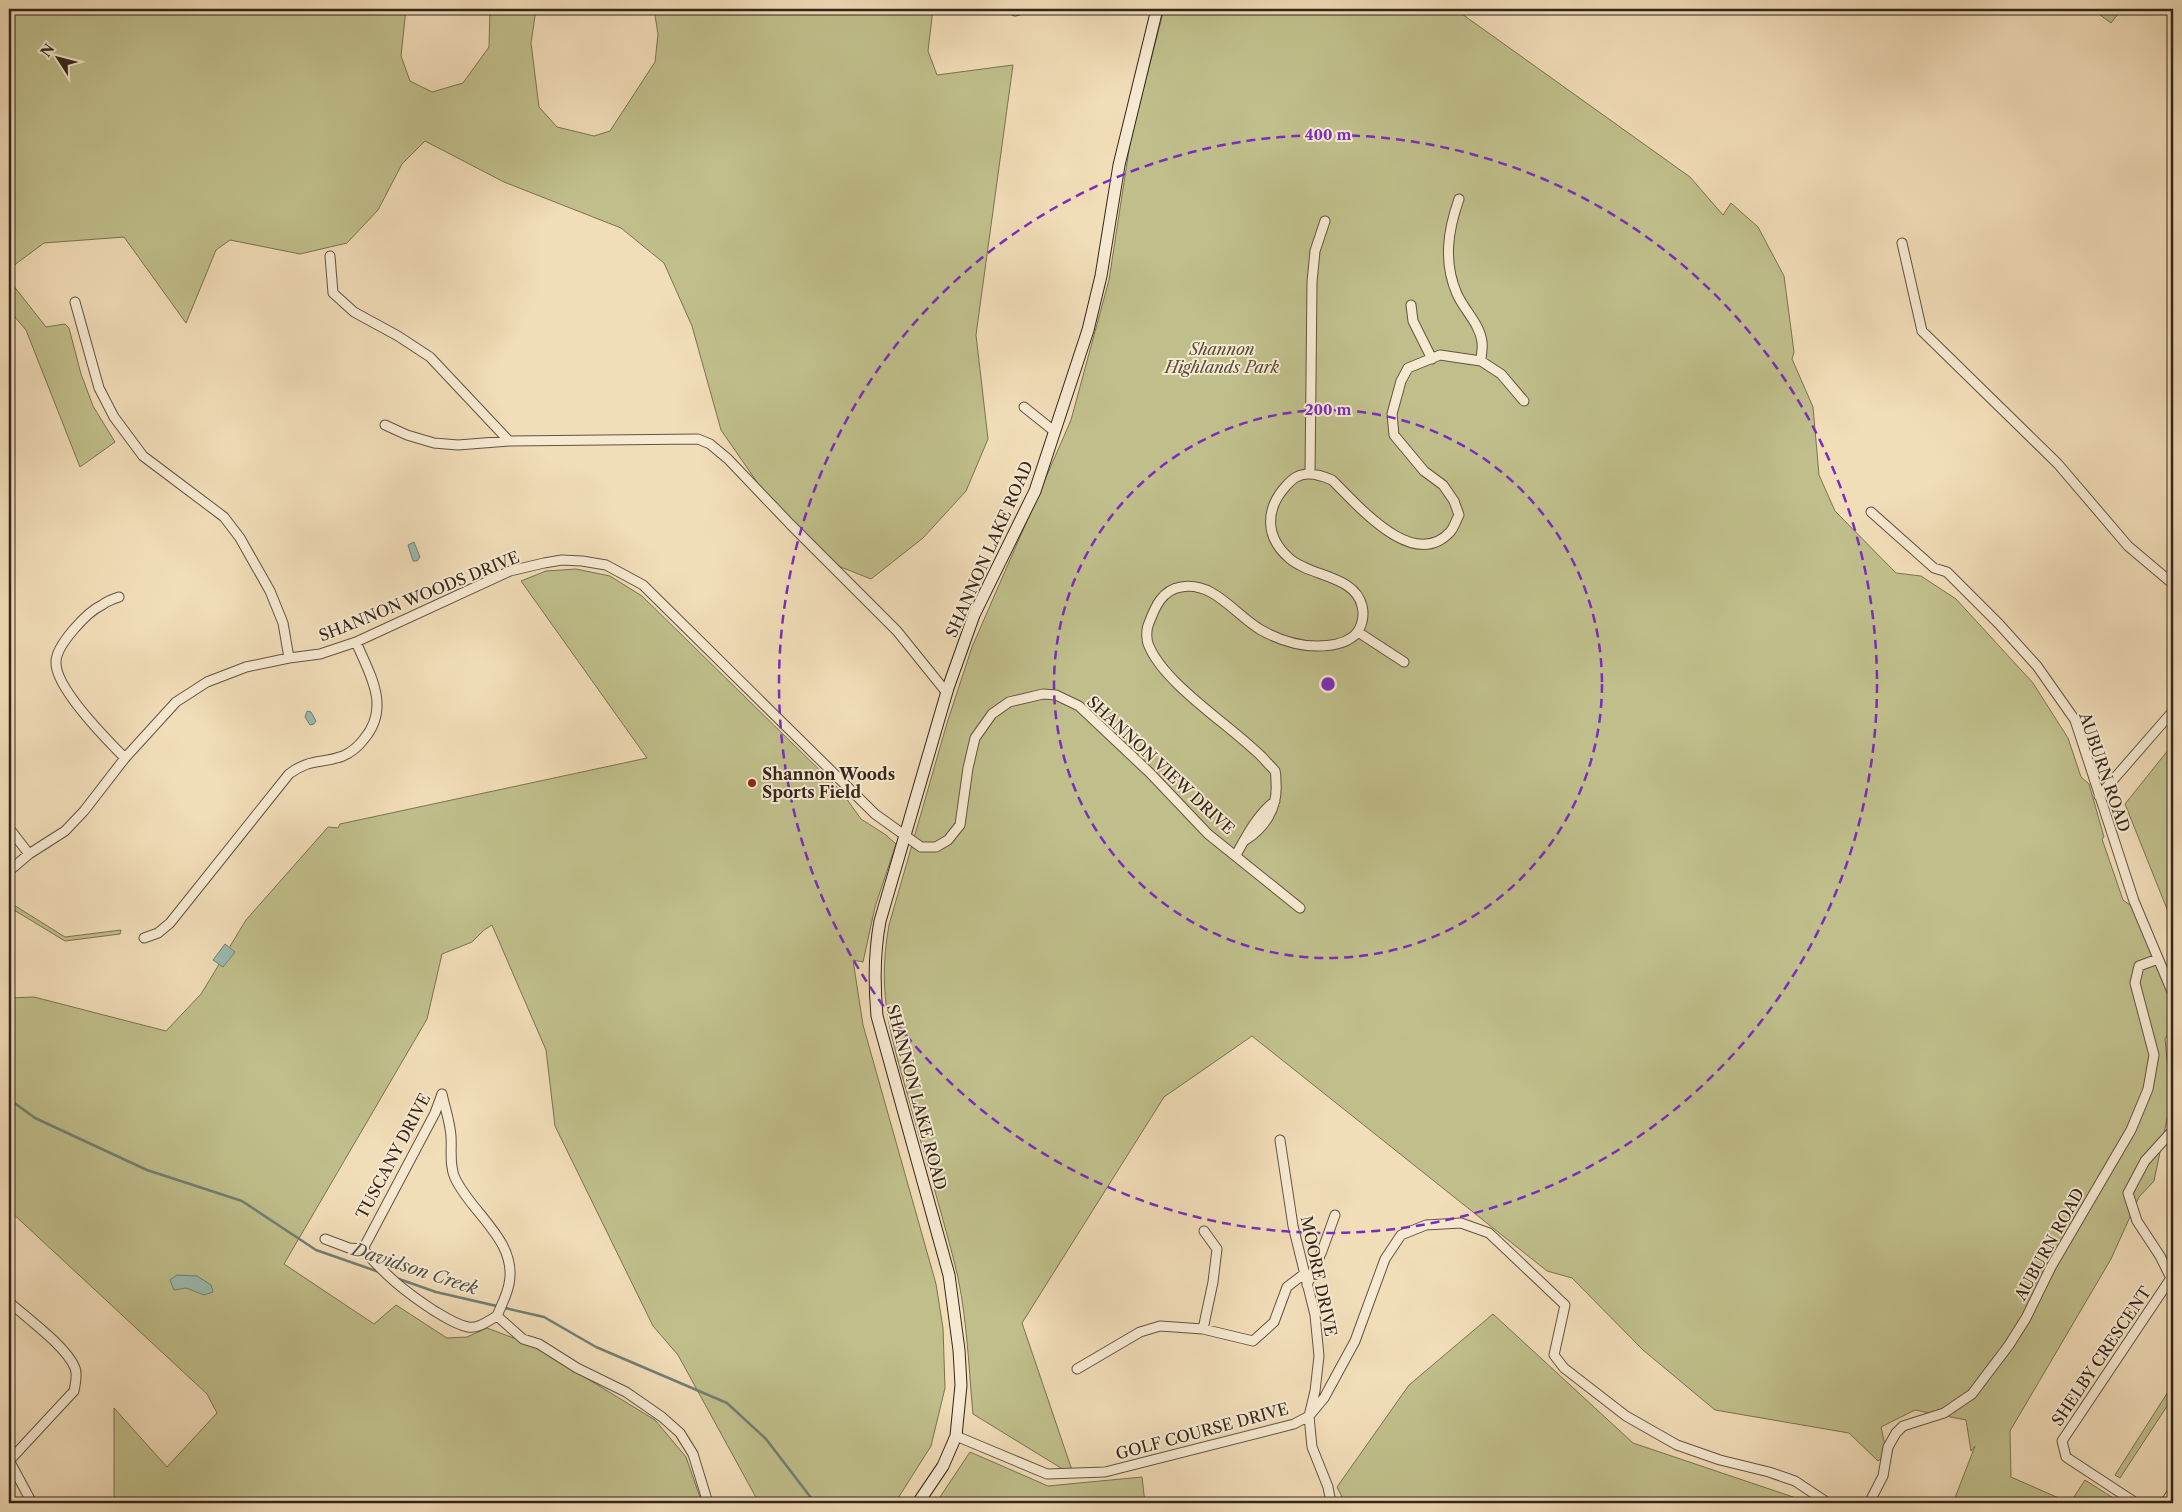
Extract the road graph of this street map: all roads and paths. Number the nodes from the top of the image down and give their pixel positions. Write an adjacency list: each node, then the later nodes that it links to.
1 (1157, 9): 13 (main road, SHANNON LAKE ROAD)
2 (1459, 199): 9 (street)
3 (1325, 221): 15 (street)
4 (1902, 243): 17 (street)
5 (330, 256): 14 (street)
6 (75, 302): 21 (street)
7 (1411, 305): 8 (street)
8 (1432, 359): 9 (street); 15 (street)
9 (1481, 362): 10 (street)
10 (1524, 401)
11 (1024, 407): 13 (street)
12 (385, 425): 14 (street)
13 (1054, 431): 23 (main road, SHANNON LAKE ROAD)
14 (509, 442): 23 (street)
15 (1310, 474): 19 (street)
16 (1871, 512): 26 (street, AUBURN ROAD)
17 (2173, 584)
18 (119, 597): 25 (street)
19 (1358, 632): 22 (street); 30 (street)
20 (356, 642): 21 (street, SHANNON WOODS DRIVE); 28 (street, SHANNON WOODS DRIVE); 33 (street)
21 (289, 658): 25 (street, SHANNON WOODS DRIVE)
22 (1404, 662)
23 (947, 693): 28 (main road, SHANNON LAKE ROAD)
24 (2173, 712): 26 (street)
25 (125, 758): 29 (street, SHANNON WOODS DRIVE)
26 (2099, 796): 34 (street, AUBURN ROAD)
27 (9, 828): 29 (street)
28 (906, 835): 30 (street, SHANNON VIEW DRIVE); 50 (main road, SHANNON LAKE ROAD)
29 (29, 854): 31 (street, SHANNON WOODS DRIVE)
30 (1236, 855): 32 (street, SHANNON VIEW DRIVE)
31 (9, 871)
32 (1300, 908)
33 (144, 938)
34 (2158, 960): 35 (street, AUBURN ROAD); 58 (street, AUBURN ROAD)
35 (2173, 994)
36 (2173, 1130): 43 (street)
37 (1280, 1140): 42 (street, MOORE DRIVE)
38 (1335, 1215): 44 (street)
39 (1204, 1231): 47 (street)
40 (325, 1239): 41 (street)
41 (363, 1248): 46 (street); 46 (street, TUSCANY DRIVE)
42 (1304, 1274): 44 (street, MOORE DRIVE); 47 (street)
43 (2172, 1280): 59 (street, SHELBY CRESCENT)
44 (1307, 1285): 49 (street, MOORE DRIVE)
45 (9, 1302): 51 (street)
46 (497, 1316): 54 (street)
47 (1203, 1329): 48 (street)
48 (1077, 1369)
49 (1309, 1416): 50 (street, GOLF COURSE DRIVE); 56 (street, MOORE DRIVE); 57 (street, GOLF COURSE DRIVE)
50 (956, 1436): 55 (main road, SHANNON LAKE ROAD)
51 (9, 1461): 53 (street)
52 (2173, 1491): 60 (street)
53 (32, 1503)
54 (708, 1503)
55 (918, 1503)
56 (1331, 1503)
57 (1828, 1503)
58 (1869, 1503)
59 (2136, 1503)
60 (2165, 1503)

